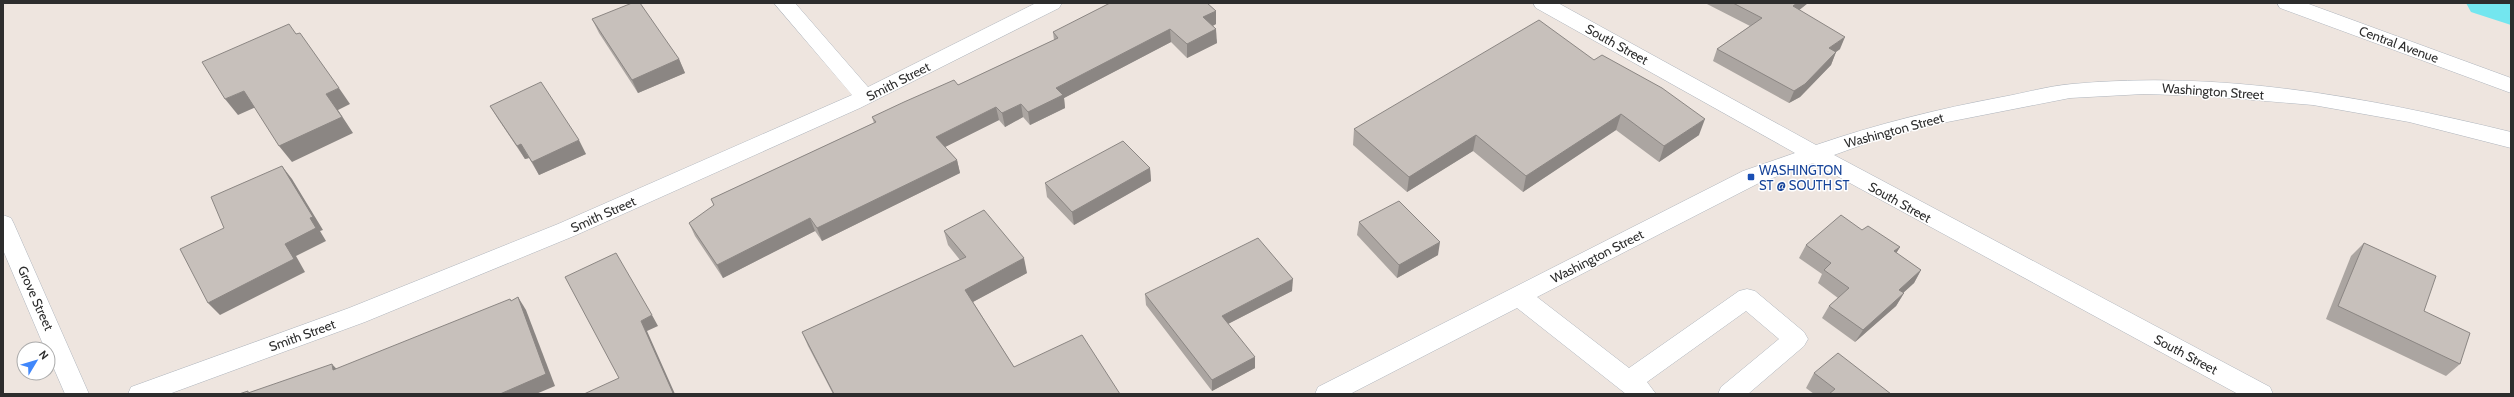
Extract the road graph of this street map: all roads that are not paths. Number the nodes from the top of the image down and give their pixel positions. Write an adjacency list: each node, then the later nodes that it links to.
1 (784, 3): 6 (street)
2 (1052, 3): 6 (street, Smith Street)
3 (1542, 3): 8 (street, South Street)
4 (2287, 3): 5 (street, Central Avenue)
5 (2511, 86)
6 (865, 97): 13 (street, Smith Street)
7 (2511, 140): 8 (street, Washington Street)
8 (1815, 154): 10 (street, Washington Street); 16 (street, South Street)
9 (3, 224): 12 (street, Grove Street)
10 (1518, 296): 11 (street); 14 (street, Washington Street)
11 (1636, 388): 15 (street)
12 (77, 394)
13 (140, 394)
14 (1327, 394)
15 (1730, 394)
16 (2261, 394)

